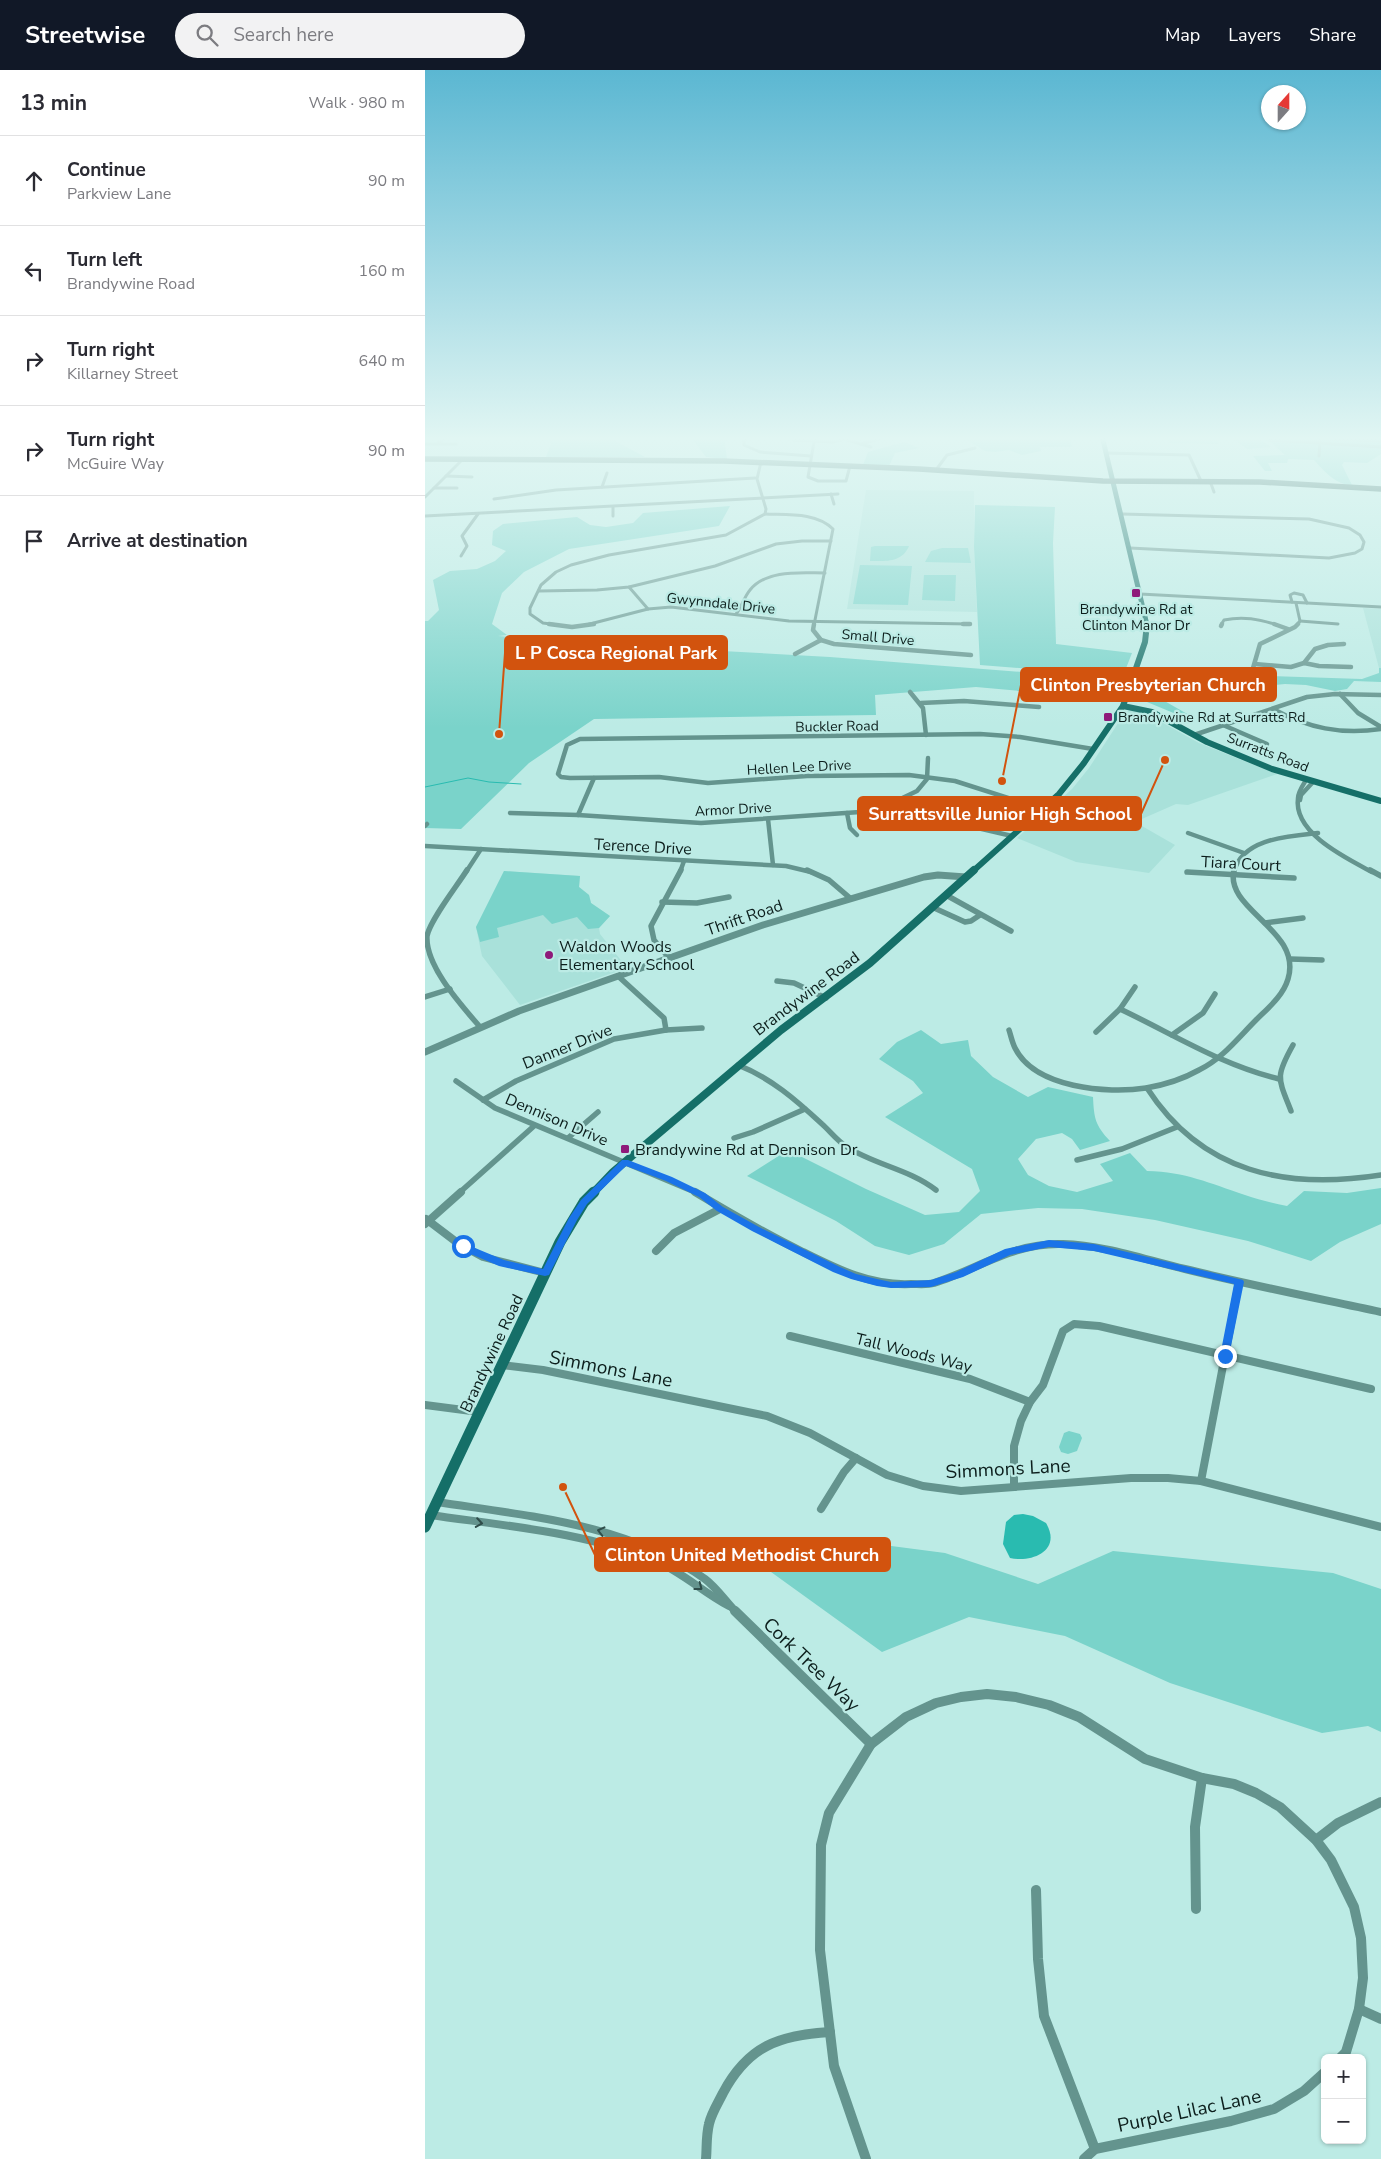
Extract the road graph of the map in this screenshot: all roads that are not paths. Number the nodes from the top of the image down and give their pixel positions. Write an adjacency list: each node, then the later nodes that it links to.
1 (464, 533): 8 (street)
2 (727, 533): 11 (street, Gwynndale Drive)
3 (832, 533): 6 (street)
4 (1127, 533): 7 (main road, Brandywine Road)
5 (1358, 533): 7 (street)
6 (831, 541): 9 (street, Small Drive); 10 (street)
7 (1130, 548): 12 (main road, Brandywine Road)
8 (461, 556)
9 (825, 573): 17 (street); 19 (street, Small Drive)
10 (629, 587): 11 (street); 16 (street)
11 (539, 591): 16 (street, Gwynndale Drive)
12 (1140, 594): 13 (street); 36 (main road, Brandywine Road)
13 (1294, 602): 14 (street); 14 (street); 18 (street)
14 (1307, 603): 15 (street)
15 (1381, 607)
16 (648, 609): 17 (street, Gwynndale Drive)
17 (736, 614): 19 (street, Gwynndale Drive)
18 (1300, 621): 21 (street); 23 (street)
19 (815, 622): 20 (street, Gwynndale Drive); 24 (street, Small Drive)
20 (971, 624)
21 (1338, 624)
22 (1221, 626): 23 (street)
23 (1288, 629): 29 (street)
24 (821, 640): 26 (street); 27 (street, Small Drive)
25 (1344, 644): 28 (street)
26 (795, 654)
27 (971, 655)
28 (1304, 662): 29 (street); 30 (street)
29 (1255, 664): 31 (street)
30 (1351, 667)
31 (1251, 675)
32 (910, 692): 35 (street)
33 (1340, 694): 34 (street); 38 (street); 40 (street)
34 (1381, 695)
35 (921, 704): 37 (street); 41 (street)
36 (1123, 706): 42 (main road, Surratts Road); 44 (main road, Brandywine Road)
37 (1039, 707)
38 (1273, 709): 39 (street); 40 (street)
39 (1223, 725): 42 (street); 43 (street)
40 (1381, 728)
41 (926, 735): 44 (street, Buckler Road); 46 (street, Buckler Road)
42 (1195, 735): 49 (main road, Surratts Road)
43 (1267, 744)
44 (1093, 749): 51 (main road, Brandywine Road)
45 (928, 758): 47 (street)
46 (558, 770): 48 (street, Hellen Lee Drive)
47 (928, 776): 48 (street, Hellen Lee Drive); 51 (street, Hellen Lee Drive); 53 (street, Armor Drive)
48 (594, 778): 54 (street)
49 (1310, 781): 50 (main road, Surratts Road); 58 (street)
50 (1381, 801)
51 (1043, 809): 60 (main road, Brandywine Road)
52 (510, 813): 54 (street, Armor Drive)
53 (847, 813): 55 (street, Armor Drive); 59 (street)
54 (578, 815): 55 (street, Armor Drive)
55 (768, 819): 65 (street)
56 (956, 823): 60 (street)
57 (1188, 833): 63 (street)
58 (1315, 833): 63 (street); 67 (street)
59 (857, 835)
60 (1012, 836): 69 (main road, Brandywine Road)
61 (425, 846): 62 (street, Terence Drive)
62 (481, 848): 64 (street, Terence Drive); 86 (street)
63 (1244, 853): 68 (street)
64 (684, 861): 65 (street, Terence Drive); 74 (street)
65 (773, 866): 73 (street, Terence Drive)
66 (1187, 872): 68 (street, Tiara Court)
67 (1381, 874)
68 (1233, 876): 70 (street, Tiara Court); 78 (street)
69 (966, 877): 71 (main road, Brandywine Road); 73 (street, Thrift Road)
70 (1294, 878)
71 (946, 895): 75 (main road, Brandywine Road); 76 (street)
72 (729, 897): 74 (street)
73 (850, 898): 80 (street, Thrift Road)
74 (662, 902): 80 (street)
75 (932, 907): 76 (street); 89 (main road, Brandywine Road)
76 (980, 916): 79 (street)
77 (1303, 918): 78 (street)
78 (1265, 923): 81 (street)
79 (1011, 932)
80 (669, 958): 83 (street, Thrift Road)
81 (1290, 959): 82 (street); 99 (street)
82 (1322, 960)
83 (618, 976): 91 (street, Thrift Road); 93 (street)
84 (777, 981): 89 (street)
85 (1135, 987): 90 (street)
86 (449, 989): 88 (street); 91 (street)
87 (1215, 994): 96 (street)
88 (425, 997)
89 (826, 998): 100 (main road, Brandywine Road)
90 (1120, 1009): 95 (street); 96 (street)
91 (480, 1027): 98 (street, Thrift Road)
92 (702, 1028): 93 (street, Danner Drive)
93 (666, 1030): 104 (street, Danner Drive)
94 (1009, 1030): 103 (street)
95 (1096, 1032)
96 (1172, 1035): 99 (street)
97 (1293, 1045): 101 (street)
98 (425, 1052)
99 (1216, 1060): 101 (street); 103 (street)
100 (738, 1065): 105 (street); 113 (main road, Brandywine Road)
101 (1279, 1080): 106 (street)
102 (457, 1081): 104 (street, Dennison Drive)
103 (1147, 1088): 109 (street)
104 (483, 1100): 108 (street, Dennison Drive)
105 (805, 1109): 111 (street); 115 (street)
106 (1291, 1111)
107 (598, 1112): 110 (street)
108 (534, 1126): 110 (street, Dennison Drive); 117 (street)
109 (1177, 1127): 112 (street); 114 (street)
110 (568, 1138): 113 (street, Dennison Drive)
111 (734, 1138)
112 (1077, 1160)
113 (625, 1162): 116 (street, Dennison Drive); 119 (main road, Brandywine Road)
114 (1381, 1175)
115 (936, 1190)
116 (720, 1209): 118 (street); 120 (street, Dennison Drive)
117 (426, 1221): 119 (street)
118 (656, 1251)
119 (545, 1273): 124 (main road, Brandywine Road)
120 (1239, 1282): 121 (street, Dennison Drive); 123 (street)
121 (1381, 1312)
122 (790, 1336): 126 (street, Tall Woods Way)
123 (1225, 1356): 125 (street); 126 (street); 130 (street)
124 (501, 1365): 128 (main road, Brandywine Road); 129 (street, Simmons Lane)
125 (1371, 1389)
126 (1030, 1402): 131 (street)
127 (425, 1405): 128 (street)
128 (479, 1412): 132 (main road, Brandywine Road)
129 (856, 1458): 131 (street, Simmons Lane); 133 (street)
130 (1201, 1481): 131 (street, Simmons Lane); 136 (street, Simmons Lane)
131 (1014, 1487)
132 (437, 1502): 134 (main road, Brandywine Road); 137 (street, Cork Tree Way, one-way to 132)
133 (821, 1509)
134 (431, 1515): 135 (main road, Brandywine Road); 137 (street, Cork Tree Way, one-way to 137)
135 (425, 1527)
136 (1381, 1527)
137 (731, 1607): 138 (street, Cork Tree Way)
138 (871, 1744): 139 (street); 146 (street)
139 (1202, 1778): 141 (street); 143 (street)
140 (1381, 1802): 141 (street)
141 (1316, 1840): 144 (street)
142 (1036, 1890): 149 (street)
143 (1196, 1909)
144 (1359, 2009): 145 (street); 147 (street)
145 (1381, 2019)
146 (830, 2032): 150 (street); 151 (street)
147 (1343, 2054)
148 (1321, 2076): 149 (street, Purple Lilac Lane)
149 (1095, 2149): 152 (street, Purple Lilac Lane)
150 (706, 2159)
151 (866, 2159)
152 (1083, 2159)

